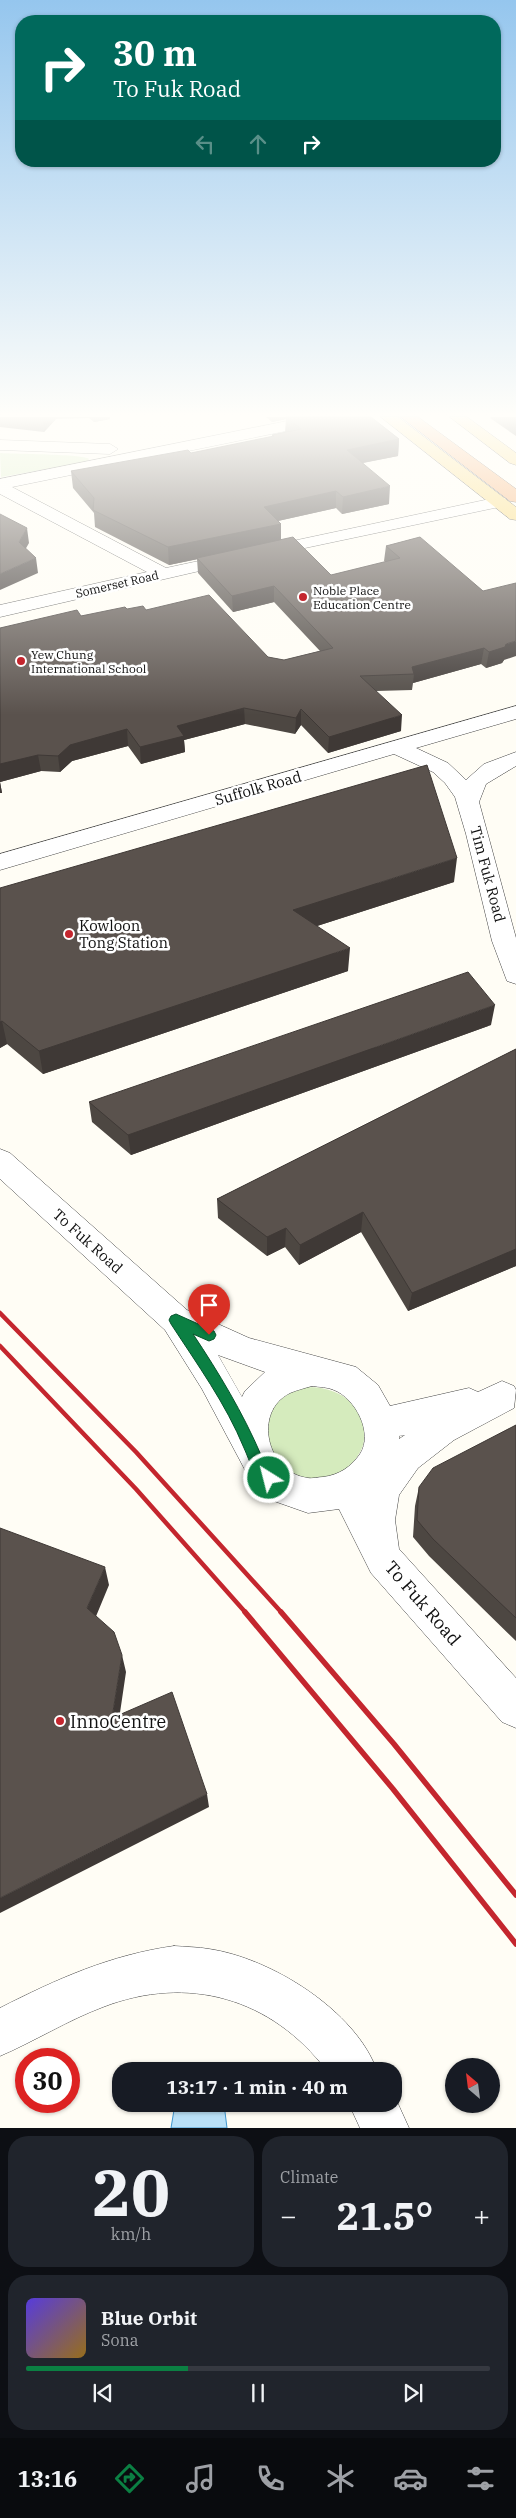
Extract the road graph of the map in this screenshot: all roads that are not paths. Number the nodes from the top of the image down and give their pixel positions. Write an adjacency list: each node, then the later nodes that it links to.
1 (58, 516): 3 (street)
2 (432, 516): 3 (street, Somerset Road)
3 (164, 574): 4 (street, Somerset Road)
4 (0, 611)
5 (516, 712): 6 (street, Suffolk Road)
6 (396, 748): 8 (street, Tim Fuk Road); 9 (street, Suffolk Road)
7 (516, 758): 8 (street)
8 (468, 802): 10 (street, Tim Fuk Road)
9 (0, 862)
10 (516, 975)
11 (0, 1161): 12 (street, To Fuk Road)
12 (176, 1320): 13 (street, To Fuk Road); 16 (street, To Fuk Road)
13 (312, 1371): 15 (street, To Fuk Road); 16 (street, To Fuk Road)
14 (509, 1394): 15 (street); 18 (street)
15 (381, 1424): 17 (street, To Fuk Road)
16 (250, 1444): 17 (street, To Fuk Road)
17 (349, 1487): 18 (street, To Fuk Road)
18 (384, 1560): 19 (street, To Fuk Road)
19 (516, 1708)
20 (0, 2033): 21 (street)
21 (347, 2062)
22 (377, 2112): 23 (street)
23 (385, 2128)

